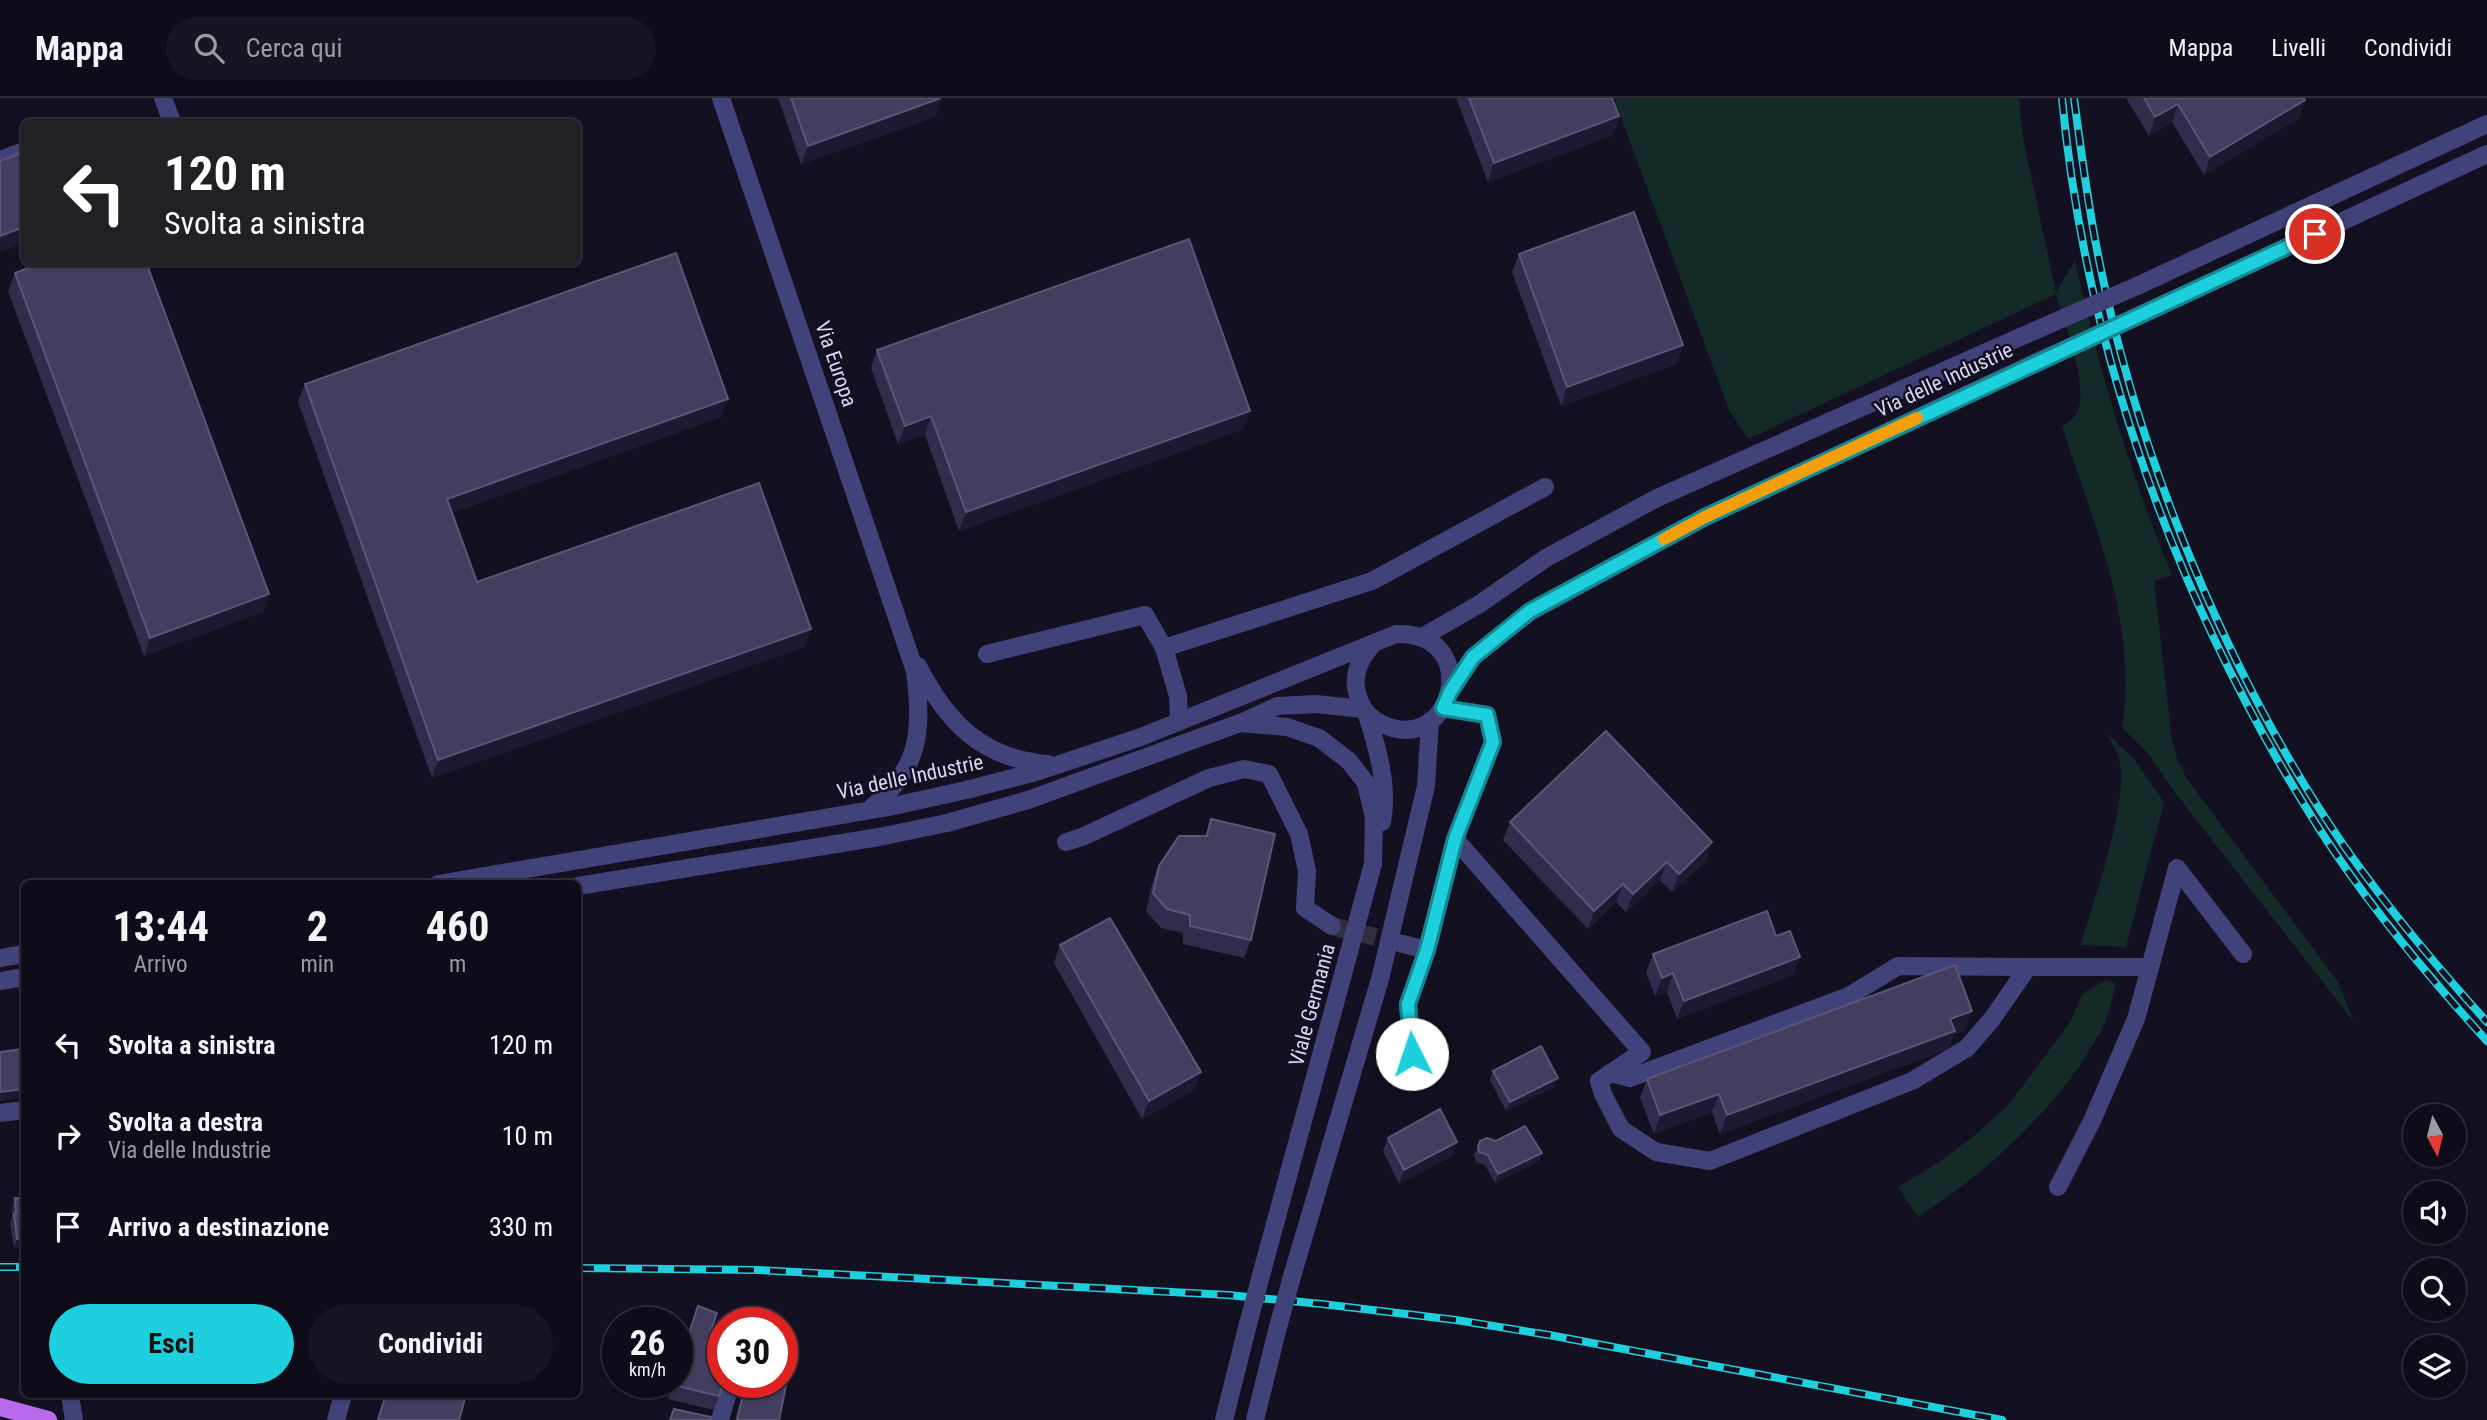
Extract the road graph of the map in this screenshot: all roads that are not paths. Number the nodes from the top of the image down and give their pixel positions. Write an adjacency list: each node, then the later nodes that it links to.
1 (163, 98): 3 (street)
2 (721, 98): 10 (street, Via Europa)
3 (171, 119)
4 (2487, 124): 9 (street, bridge)
5 (21, 152): 7 (street)
6 (2487, 154): 14 (street, Via delle Industrie, bridge)
7 (0, 160)
8 (1545, 487): 12 (street)
9 (1422, 637): 11 (street); 14 (street)
10 (907, 644): 18 (street, Via Europa); 19 (street, Via Europa)
11 (1372, 645): 15 (street); 16 (street, Via delle Industrie)
12 (1164, 648): 13 (street); 16 (street)
13 (987, 654)
14 (1441, 707): 15 (street); 20 (street); 49 (street, bridge)
15 (1365, 710): 17 (street); 22 (street)
16 (1179, 722): 18 (street, Via delle Industrie)
17 (1240, 723): 22 (street, Viale Germania); 24 (street, Viale Germania)
18 (1056, 765): 19 (street, Via delle Industrie)
19 (868, 810): 23 (street, Via delle Industrie)
20 (1455, 839): 27 (street); 35 (street)
21 (1066, 842): 25 (street)
22 (1373, 864): 48 (street, Viale Germania, bridge)
23 (461, 880)
24 (581, 886)
25 (1332, 926)
26 (1403, 944): 27 (street)
27 (1427, 950): 36 (street)
28 (21, 954): 30 (street)
29 (2243, 954): 32 (street)
30 (0, 958)
31 (2028, 967): 32 (street); 35 (street); 35 (street)
32 (2150, 967): 39 (street)
33 (21, 978): 34 (street)
34 (0, 981)
35 (1610, 1073)
36 (1413, 1079)
37 (21, 1110): 38 (street)
38 (0, 1113)
39 (2058, 1187)
40 (70, 1398): 45 (street)
41 (342, 1398): 46 (street)
42 (726, 1398): 47 (street)
43 (0, 1407): 44 (main road)
44 (48, 1420)
45 (74, 1420)
46 (336, 1420)
47 (720, 1420)
48 (1224, 1420)
49 (1255, 1420)

